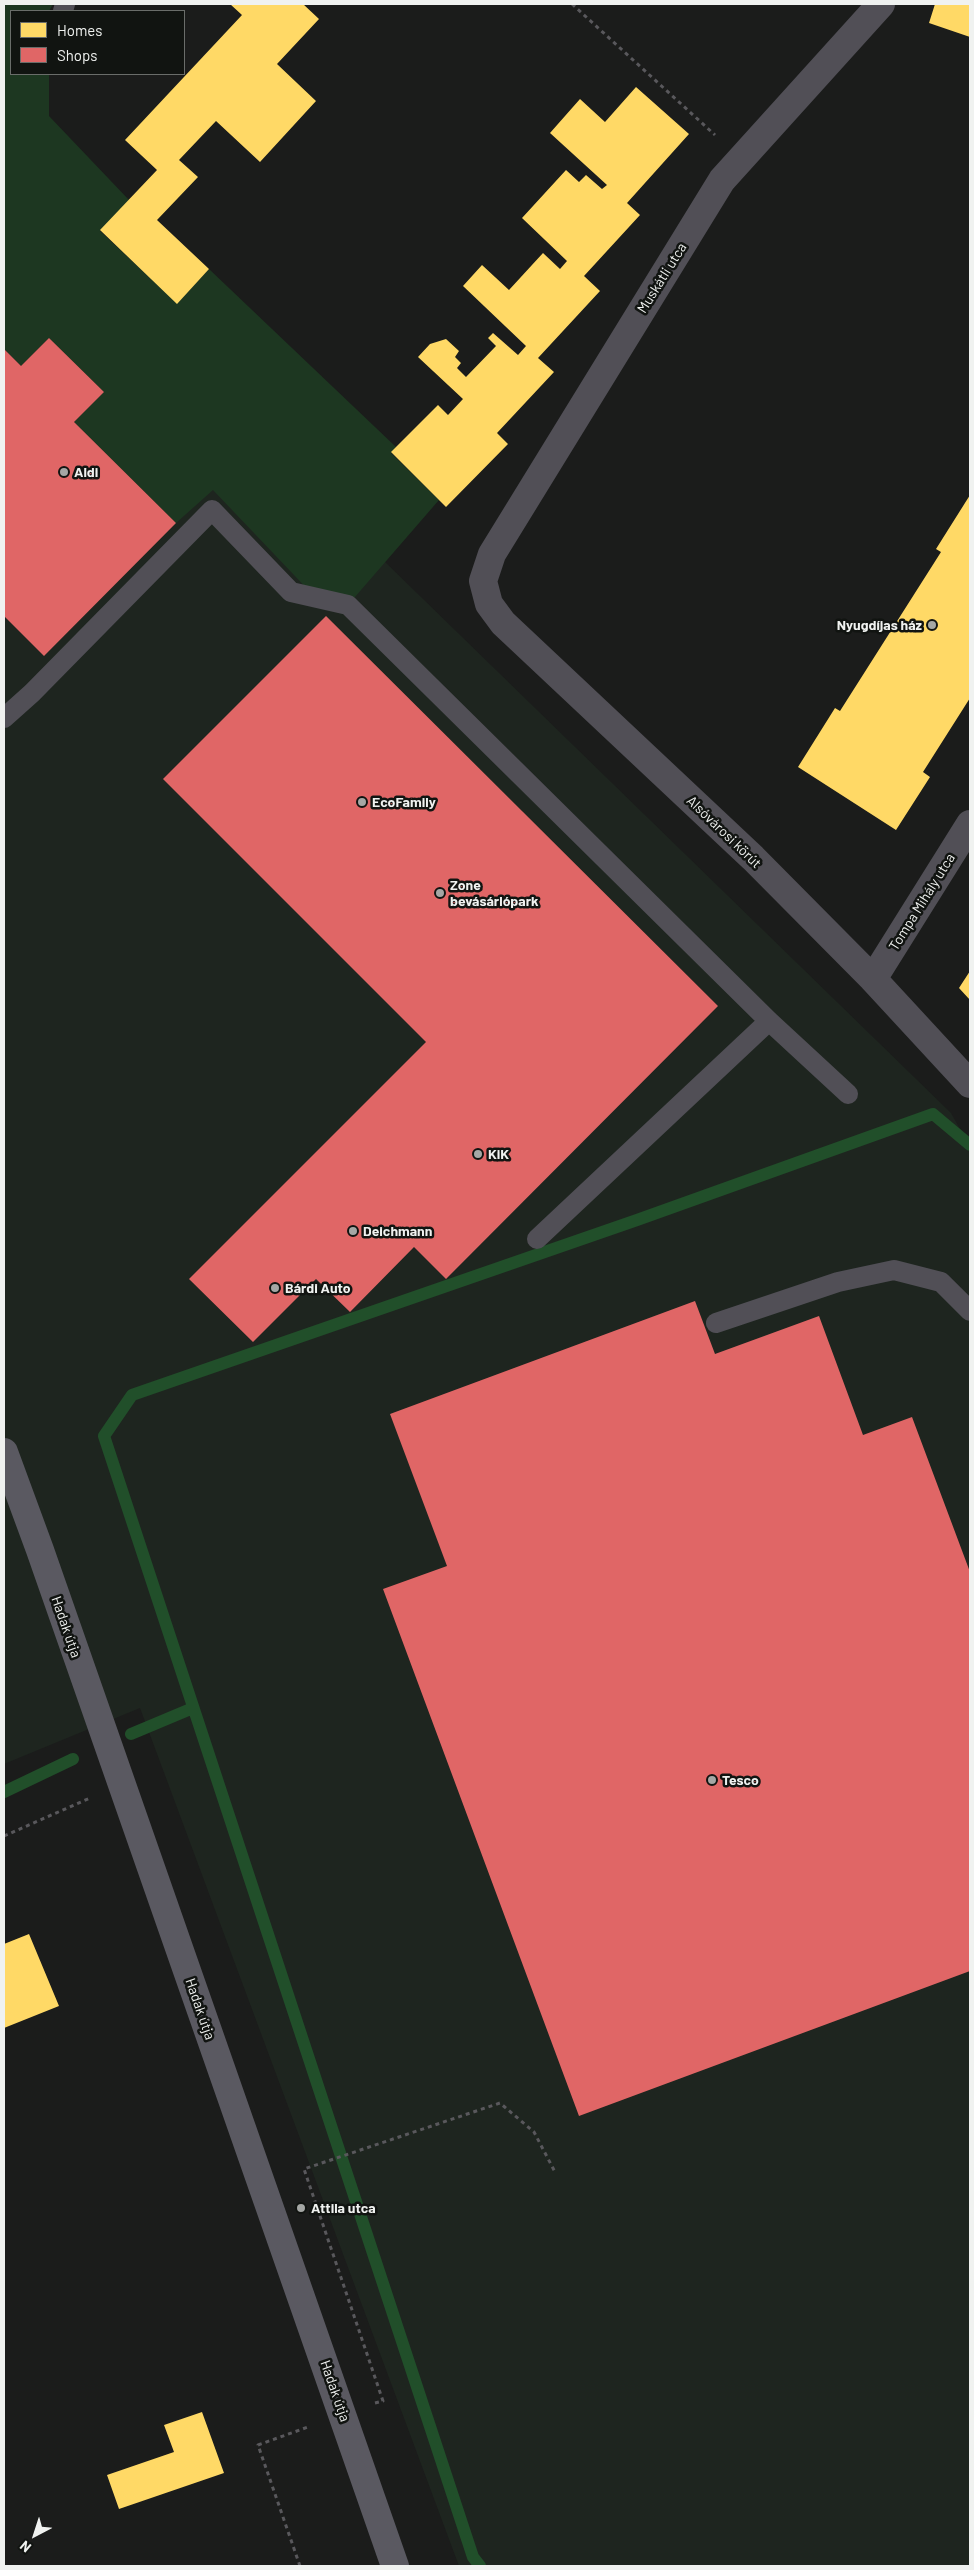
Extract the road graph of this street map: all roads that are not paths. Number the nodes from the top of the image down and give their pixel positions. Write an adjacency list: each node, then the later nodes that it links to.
1 (881, 4): 2 (street, Muskátli utca)
2 (483, 581): 5 (street, Alsóvárosi körút)
3 (4, 718): 6 (lane)
4 (970, 824): 5 (street, Tompa Mihály utca)
5 (873, 979): 7 (street, Alsóvárosi körút)
6 (769, 1021): 8 (lane); 9 (lane)
7 (970, 1084)
8 (848, 1094)
9 (537, 1240)
10 (970, 1311): 11 (lane)
11 (716, 1323)
12 (4, 1452): 13 (main road, Hadak útja)
13 (395, 2566)

